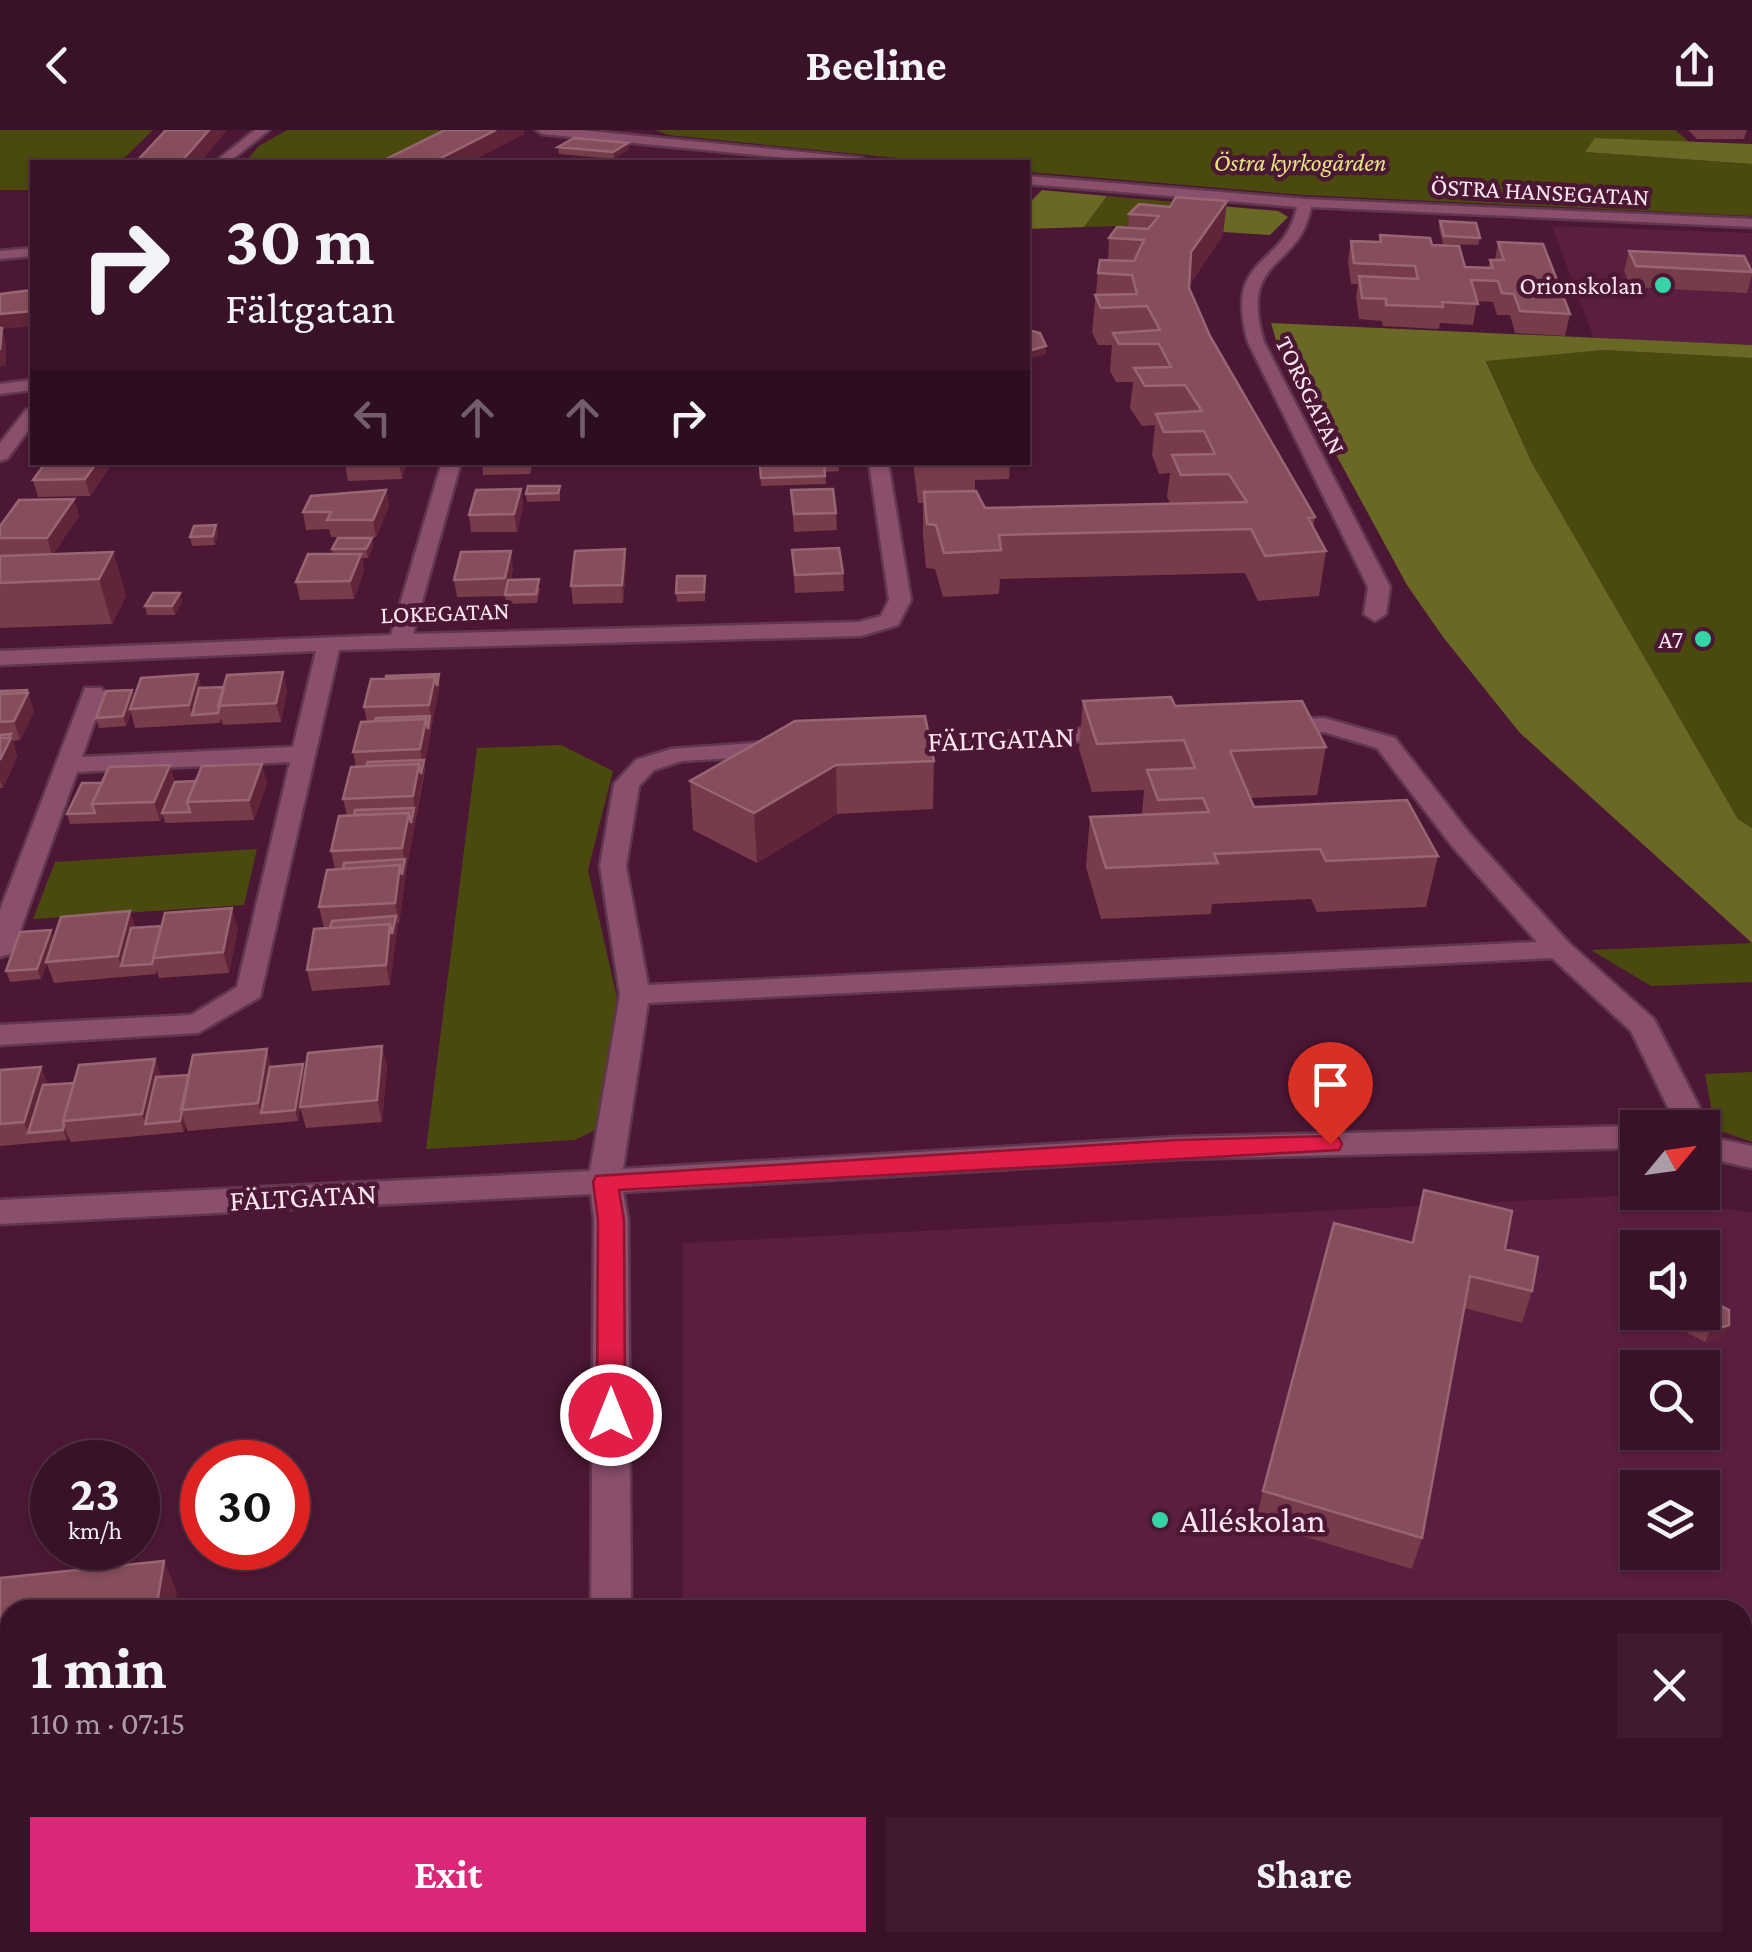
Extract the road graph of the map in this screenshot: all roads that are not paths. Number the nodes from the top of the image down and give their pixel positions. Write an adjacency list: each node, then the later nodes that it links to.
1 (263, 130): 4 (street)
2 (542, 130): 3 (street)
3 (589, 132): 5 (street)
4 (224, 160)
5 (815, 160)
6 (1030, 180): 7 (street, ÖSTRA HANSEGATAN)
7 (1305, 203): 8 (street, ÖSTRA HANSEGATAN); 17 (street, TORSGATAN)
8 (1752, 223)
9 (30, 252): 10 (street)
10 (0, 255)
11 (30, 386): 12 (street)
12 (0, 389)
13 (30, 417): 14 (street)
14 (0, 455)
15 (451, 465): 18 (street)
16 (878, 465): 18 (street, LOKEGATAN)
17 (1375, 614)
18 (400, 641): 19 (street, LOKEGATAN)
19 (330, 644): 20 (street, LOKEGATAN); 26 (street)
20 (0, 658)
21 (93, 693): 27 (street)
22 (1244, 728): 29 (street)
23 (1145, 733): 24 (street, FÄLTGATAN)
24 (867, 744)
25 (807, 747): 30 (street)
26 (303, 754): 27 (street); 31 (street)
27 (66, 765): 28 (street)
28 (0, 948)
29 (1559, 949): 30 (street); 32 (street)
30 (635, 994): 36 (street)
31 (0, 1034)
32 (1685, 1110)
33 (1620, 1137): 36 (street, FÄLTGATAN)
34 (1720, 1149): 35 (street)
35 (1752, 1157)
36 (605, 1182): 37 (street, FÄLTGATAN); 38 (street)
37 (0, 1212)
38 (612, 1600)

